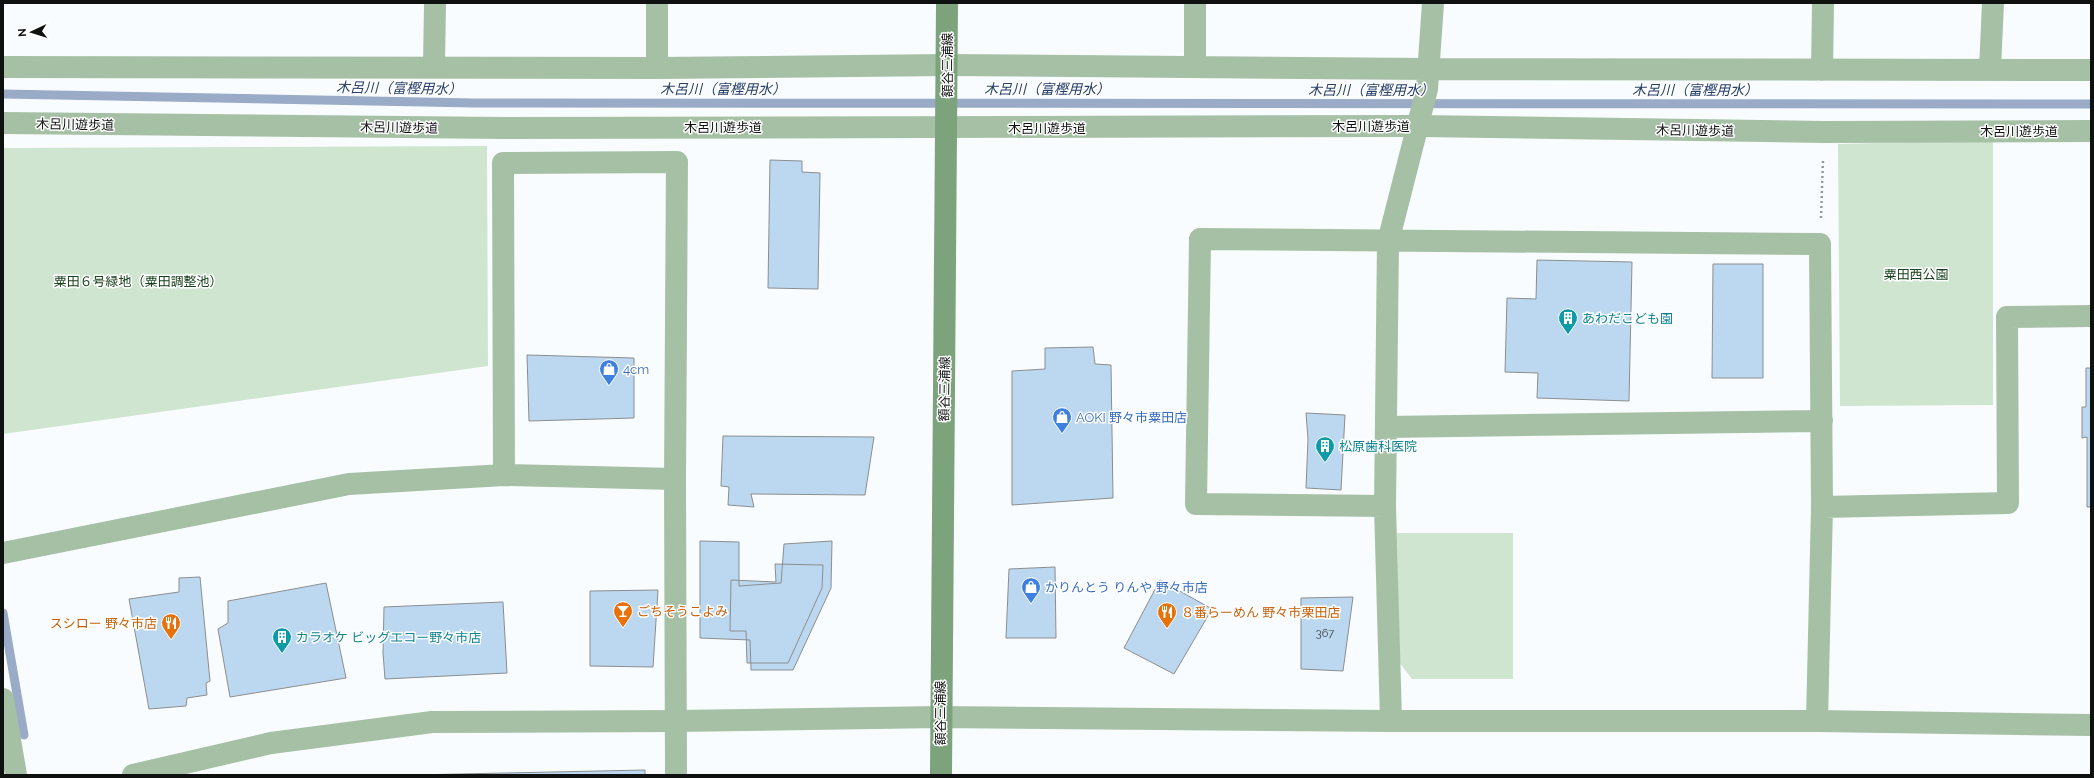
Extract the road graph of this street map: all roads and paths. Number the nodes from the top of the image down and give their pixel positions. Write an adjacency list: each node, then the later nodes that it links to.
1 (435, 3): 8 (street)
2 (657, 3): 11 (street)
3 (947, 3): 15 (main road, 額谷三浦線)
4 (1195, 3): 10 (street)
5 (1433, 3): 16 (street)
6 (1823, 3): 13 (street)
7 (1993, 3): 12 (street)
8 (434, 66): 9 (street); 11 (street)
9 (3, 67)
10 (1195, 67): 15 (street); 16 (street)
11 (657, 68): 15 (street)
12 (1990, 69): 13 (street); 14 (street)
13 (1822, 70): 16 (street)
14 (2091, 70)
15 (947, 74): 17 (main road, 額谷三浦線)
16 (1427, 79): 18 (street)
17 (947, 121): 18 (street, 木呂川遊歩道); 19 (street, 木呂川遊歩道); 33 (main road, 額谷三浦線)
18 (1419, 123): 21 (street, 木呂川遊歩道); 22 (street)
19 (3, 124)
20 (2091, 131): 21 (street, 木呂川遊歩道)
21 (1824, 132): 23 (path)
22 (1388, 242): 23 (street); 26 (street); 29 (street)
23 (1820, 244): 25 (street)
24 (2091, 316): 30 (street)
25 (1822, 421): 26 (street); 30 (street)
26 (1386, 426): 29 (street)
27 (504, 475): 28 (street); 28 (street); 31 (street)
28 (675, 479): 34 (street)
29 (1385, 506): 35 (street)
30 (1822, 507): 36 (street)
31 (3, 553)
32 (3, 699): 38 (street)
33 (940, 717): 34 (street); 35 (street); 41 (main road, 額谷三浦線)
34 (677, 721): 39 (street); 40 (street)
35 (1392, 721): 36 (street)
36 (1818, 721): 37 (street)
37 (2091, 725)
38 (16, 775)
39 (133, 775)
40 (676, 775)
41 (941, 775)

